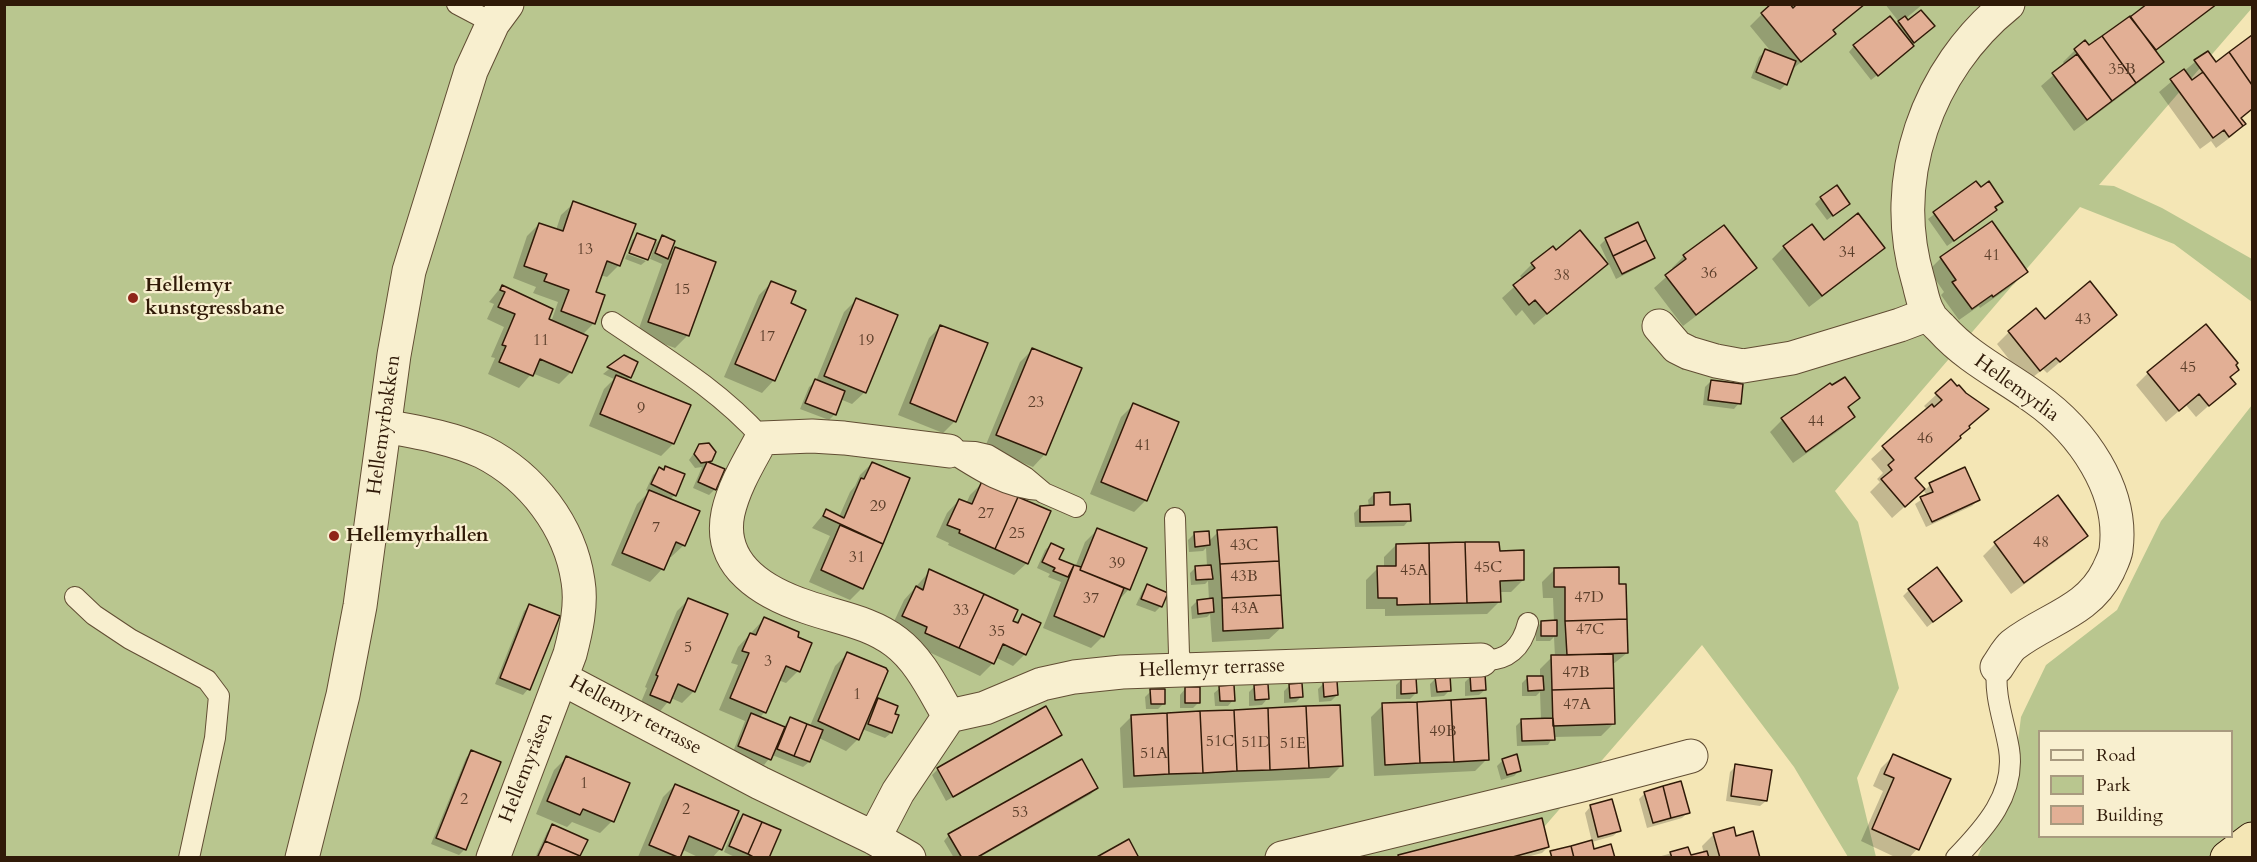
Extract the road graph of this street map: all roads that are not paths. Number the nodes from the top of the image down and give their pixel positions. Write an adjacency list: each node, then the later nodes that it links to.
1 (458, 4): 3 (lane)
2 (2008, 4): 4 (street, Hellemyrlia)
3 (500, 14): 7 (street, Hellemyrbakken)
4 (1929, 314): 6 (street); 15 (street, Hellemyrlia)
5 (612, 322): 8 (lane)
6 (1659, 326)
7 (385, 426): 17 (street, Hellemyr terrasse); 23 (street, Hellemyrbakken)
8 (762, 438): 9 (street); 18 (street)
9 (949, 451): 10 (lane)
10 (1076, 507)
11 (1175, 518): 16 (lane)
12 (75, 597): 22 (lane)
13 (1528, 622): 14 (lane)
14 (1481, 660): 16 (street, Hellemyr terrasse)
15 (1997, 666): 27 (lane, Hellemyrlia)
16 (1186, 671): 18 (street, Hellemyr terrasse)
17 (561, 678): 20 (street, Hellemyr terrasse); 24 (street, Hellemyråsen)
18 (949, 716): 20 (street)
19 (1691, 756): 26 (street)
20 (874, 838): 25 (street, Hellemyr terrasse)
21 (2253, 839): 28 (highway)
22 (189, 858)
23 (302, 858)
24 (493, 858)
25 (909, 858)
26 (1282, 858)
27 (1956, 858)
28 (2227, 858)

